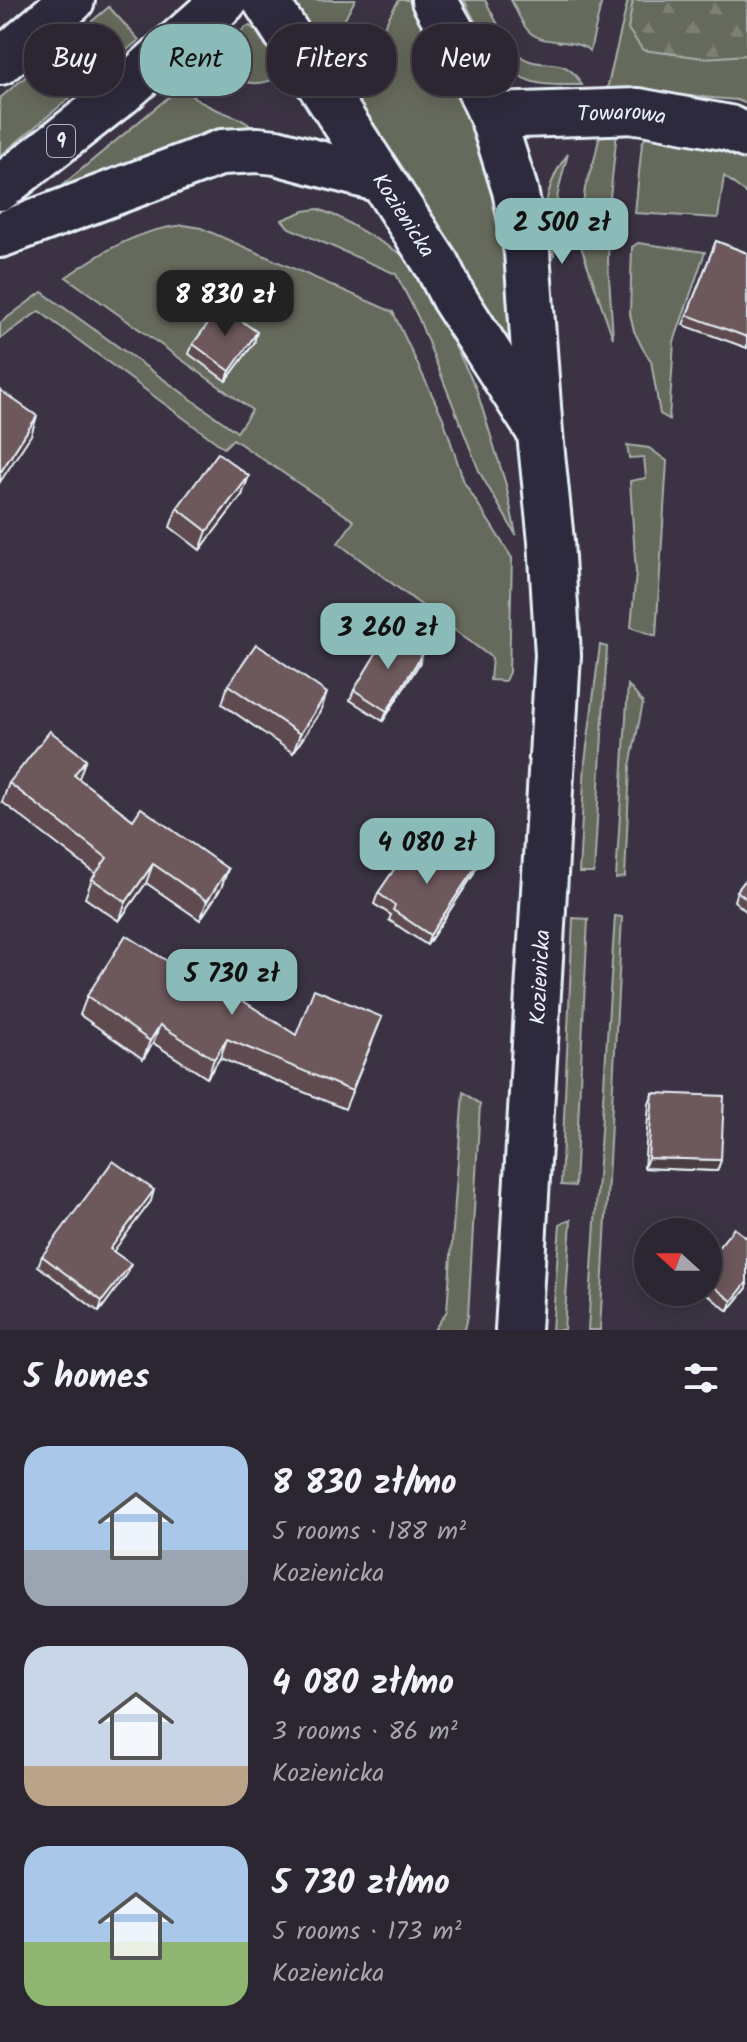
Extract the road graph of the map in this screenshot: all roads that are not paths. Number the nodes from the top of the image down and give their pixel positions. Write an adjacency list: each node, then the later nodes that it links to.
1 (72, 0): 5 (main road)
2 (225, 0): 9 (main road, 9)
3 (265, 0): 8 (main road, Kozienicka)
4 (434, 0): 6 (main road, Kozienicka)
5 (0, 62)
6 (492, 116): 7 (main road, Towarowa); 11 (main road, Kozienicka)
7 (747, 136)
8 (381, 180): 10 (main road); 11 (main road, Kozienicka)
9 (0, 188)
10 (0, 235)
11 (540, 434): 12 (main road, Kozienicka)
12 (518, 1330)

